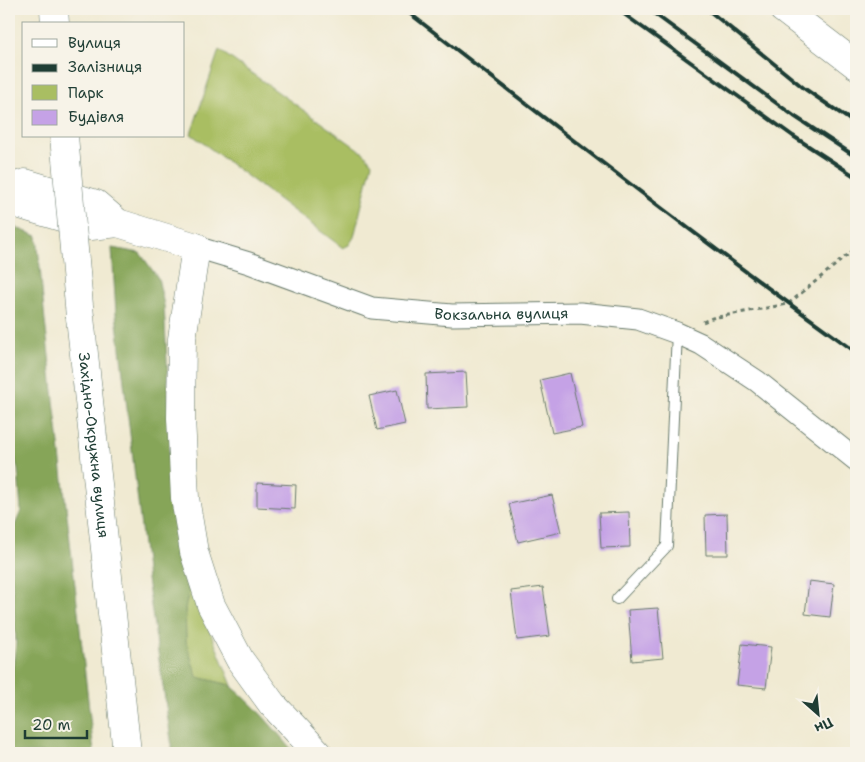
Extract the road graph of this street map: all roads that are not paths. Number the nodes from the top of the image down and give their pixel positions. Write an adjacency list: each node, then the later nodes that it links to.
1 (54, 9): 3 (main road)
2 (783, 9): 4 (main road)
3 (55, 22)
4 (856, 65)
5 (64, 138): 13 (main road, Західно-Окружна вулиця, bridge)
6 (9, 188): 8 (main road, Вокзальна вулиця)
7 (9, 192): 8 (main road, Вокзальна вулиця)
8 (118, 223): 9 (main road, Вокзальна вулиця)
9 (196, 247): 10 (street, Вокзальна вулиця); 14 (main road)
10 (678, 333): 11 (street, Вокзальна вулиця); 12 (lane)
11 (856, 460)
12 (617, 599)
13 (127, 753)
14 (318, 753)

